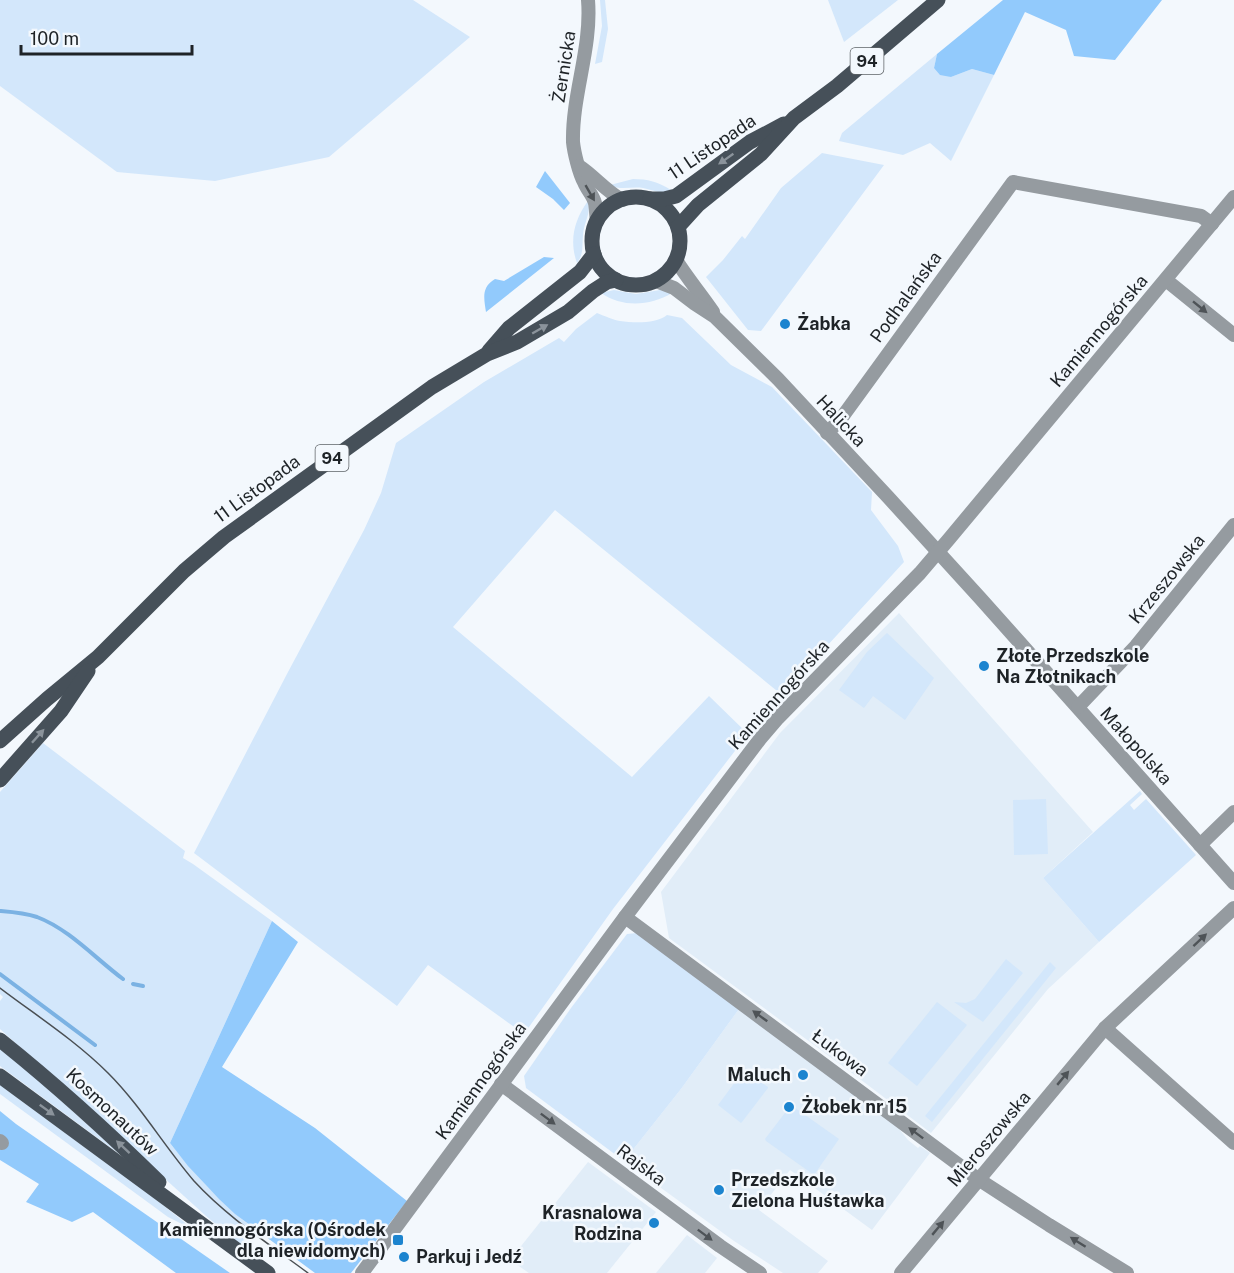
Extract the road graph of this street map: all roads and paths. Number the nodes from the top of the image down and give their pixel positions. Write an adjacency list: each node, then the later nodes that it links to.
1 (588, 0): 4 (street, Żernicka)
2 (938, 0): 3 (main road, 11 Listopada / 94)
3 (794, 118): 6 (main road, 11 Listopada / 94, one-way to 6); 10 (main road, 11 Listopada / 94)
4 (579, 166): 7 (street); 9 (street, one-way to 9)
5 (1234, 197): 8 (street, Kamiennogórska)
6 (649, 199): 7 (main road, 94); 10 (main road)
7 (622, 200): 9 (main road)
8 (1207, 220): 13 (street, Kamiennogórska); 19 (street, Podhalańska)
9 (597, 221): 11 (main road)
10 (678, 227): 12 (main road)
11 (594, 254): 14 (main road); 18 (main road, 11 Listopada / 94)
12 (676, 260): 15 (main road); 16 (street, Halicka)
13 (1166, 279): 17 (street, one-way to 17); 21 (street, Kamiennogórska)
14 (616, 280): 15 (main road); 18 (main road, 11 Listopada / 94, one-way to 14)
15 (656, 281): 16 (street, Halicka)
16 (715, 317): 19 (street, Halicka)
17 (1234, 335)
18 (487, 354): 22 (main road, 11 Listopada / 94)
19 (827, 433): 21 (street, Halicka)
20 (1234, 525): 23 (street, Krzeszowska)
21 (938, 552): 23 (street, Małopolska); 30 (street, Kamiennogórska)
22 (98, 657): 24 (main road, 11 Listopada / 94); 25 (main road, 11 Listopada / 94, one-way to 22)
23 (1078, 707): 27 (street, Małopolska)
24 (0, 741)
25 (0, 780)
26 (1234, 812): 27 (street)
27 (1200, 845): 28 (street, Małopolska)
28 (1234, 883)
29 (1234, 908): 31 (street, Mieroszowska, one-way to 29)
30 (625, 916): 34 (street, Kamiennogórska); 36 (street, Łukowa, one-way to 30)
31 (1105, 1028): 35 (street); 36 (street, Mieroszowska, one-way to 31)
32 (0, 1040): 37 (main road, Kosmonautów, one-way to 32)
33 (0, 1076): 37 (main road, Kosmonautów, one-way to 37)
34 (501, 1084): 39 (street, Kamiennogórska); 40 (street, Rajska, one-way to 40)
35 (1234, 1143)
36 (978, 1179): 41 (street, Mieroszowska, one-way to 36); 42 (street, Łukowa, one-way to 36)
37 (195, 1218): 38 (main road, Kosmonautów)
38 (268, 1273)
39 (362, 1273)
40 (760, 1273)
41 (900, 1273)
42 (1127, 1273)

